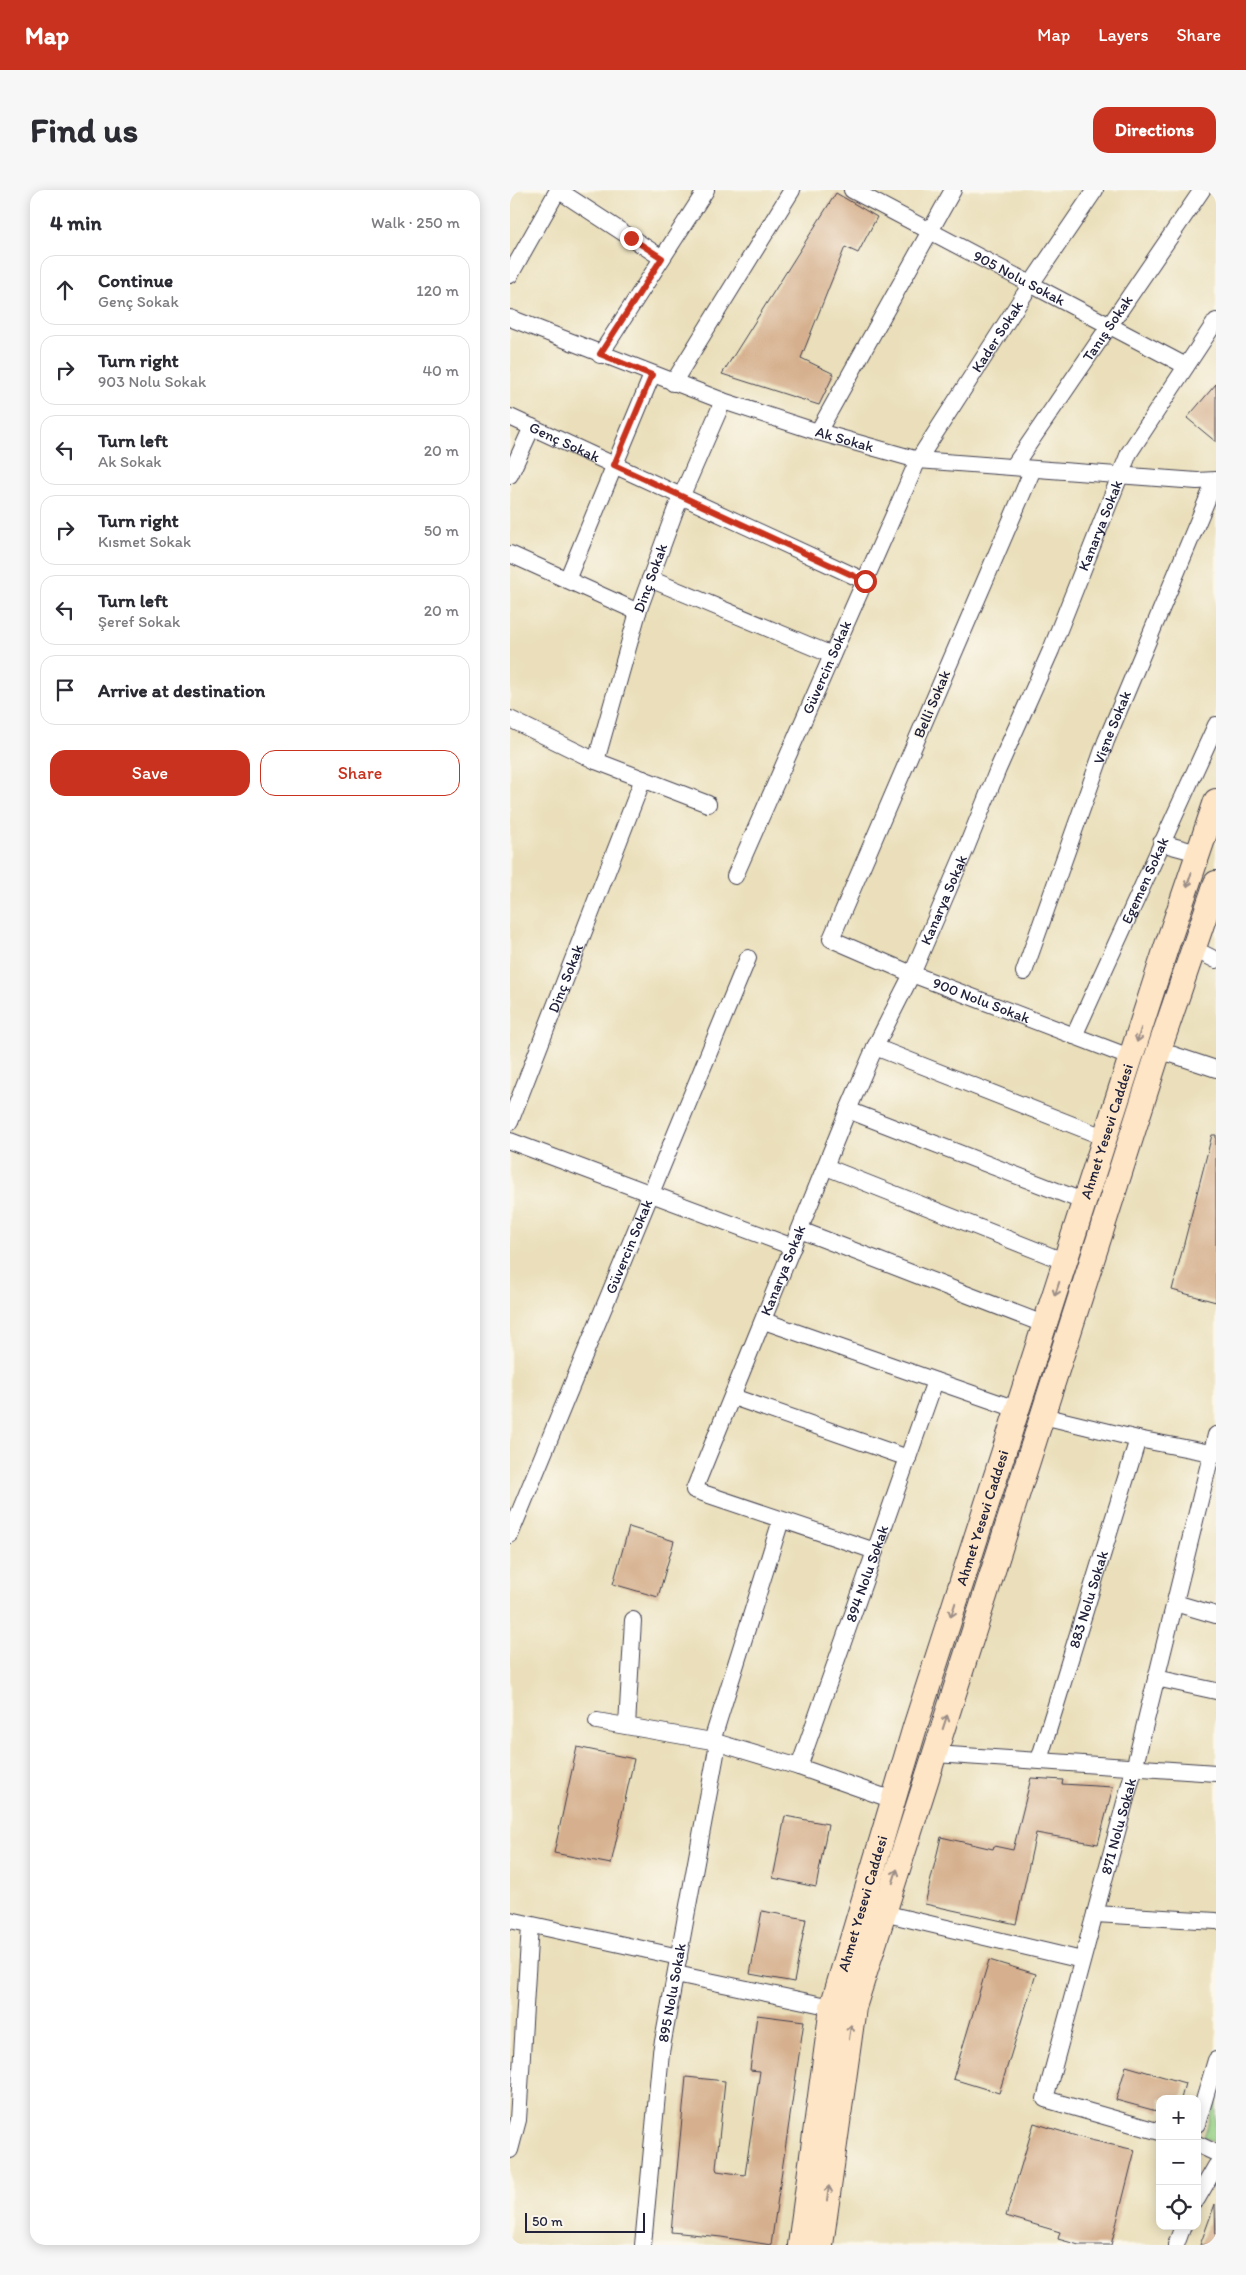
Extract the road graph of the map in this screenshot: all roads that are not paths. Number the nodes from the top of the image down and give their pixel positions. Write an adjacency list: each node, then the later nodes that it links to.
1 (558, 190): 9 (street); 10 (street)
2 (706, 190): 9 (street)
3 (792, 190): 18 (street)
4 (852, 190): 8 (street, 905 Nolu Sokak)
5 (953, 190): 8 (street)
6 (1095, 190): 11 (street, Kader Sokak)
7 (1202, 190): 14 (street, Tanış Sokak)
8 (930, 231): 11 (street, 905 Nolu Sokak); 22 (street)
9 (662, 258): 15 (street)
10 (510, 275)
11 (1031, 284): 14 (street, 905 Nolu Sokak); 23 (street, Kader Sokak)
12 (510, 318): 15 (street, Ak Sokak)
13 (1216, 320): 16 (street, Kanarya Sokak)
14 (1110, 326): 16 (street, 905 Nolu Sokak); 25 (street, Tanış Sokak)
15 (600, 354): 17 (street, Ak Sokak)
16 (1186, 366): 28 (street, Kanarya Sokak)
17 (652, 375): 18 (street, Ak Sokak); 24 (street)
18 (673, 383): 19 (street, Ak Sokak)
19 (723, 401): 22 (street, Ak Sokak); 30 (street, Dinç Sokak)
20 (510, 417): 21 (street, Genç Sokak)
21 (532, 427): 24 (street, Genç Sokak); 27 (street)
22 (818, 432): 23 (street, Ak Sokak)
23 (918, 460): 25 (street, Ak Sokak); 34 (street, Güvercin Sokak)
24 (614, 465): 30 (street, Genç Sokak); 33 (street)
25 (1013, 467): 26 (street, Ak Sokak)
26 (1033, 469): 28 (street, Ak Sokak); 47 (street, Belli Sokak)
27 (510, 475)
28 (1120, 475): 29 (street, Ak Sokak); 52 (street, Kanarya Sokak)
29 (1215, 483): 51 (street, Vişne Sokak)
30 (681, 496): 32 (street, Dinç Sokak); 34 (street, Genç Sokak)
31 (510, 554): 33 (street)
32 (650, 579): 35 (street, Dinç Sokak); 36 (street)
33 (567, 580): 35 (street)
34 (865, 581): 36 (street, Güvercin Sokak)
35 (638, 612): 39 (street, Dinç Sokak)
36 (832, 655): 45 (street, Güvercin Sokak)
37 (510, 720): 39 (street)
38 (1216, 725): 43 (street, Egemen Sokak)
39 (596, 761): 40 (street)
40 (643, 779): 42 (street); 59 (street, Dinç Sokak)
41 (1216, 801): 44 (main road, Ahmet Yesevi Caddesi)
42 (708, 804)
43 (1161, 843): 44 (street); 53 (street, Egemen Sokak)
44 (1198, 853): 56 (main road, Ahmet Yesevi Caddesi, one-way to 56)
45 (735, 876)
46 (1216, 883): 48 (main road, Ahmet Yesevi Caddesi)
47 (831, 939): 52 (street, 900 Nolu Sokak)
48 (1194, 949): 50 (street); 55 (main road, Ahmet Yesevi Caddesi)
49 (748, 958): 63 (street, Güvercin Sokak)
50 (1216, 960)
51 (1024, 972)
52 (912, 974): 53 (street, 900 Nolu Sokak); 54 (street, Kanarya Sokak)
53 (1074, 1036): 56 (street, 900 Nolu Sokak)
54 (876, 1047): 58 (street, Kanarya Sokak); 60 (street)
55 (1159, 1050): 57 (street); 73 (main road, Ahmet Yesevi Caddesi)
56 (1132, 1058): 60 (main road, Ahmet Yesevi Caddesi)
57 (1216, 1069)
58 (848, 1110): 62 (street, Kanarya Sokak); 64 (street)
59 (510, 1122)
60 (1106, 1138): 64 (main road, Ahmet Yesevi Caddesi)
61 (510, 1141): 63 (street)
62 (826, 1167): 65 (street, Kanarya Sokak); 67 (street)
63 (651, 1194): 66 (street); 79 (street, Güvercin Sokak)
64 (1085, 1202): 67 (main road, Ahmet Yesevi Caddesi)
65 (800, 1230): 66 (street, Kanarya Sokak); 69 (street)
66 (793, 1246): 68 (street, Kanarya Sokak)
67 (1066, 1262): 69 (main road, Ahmet Yesevi Caddesi, one-way to 69)
68 (764, 1321): 70 (street); 71 (street, Kanarya Sokak)
69 (1046, 1325): 72 (main road, Ahmet Yesevi Caddesi)
70 (935, 1381): 72 (street); 77 (street, 894 Nolu Sokak)
71 (733, 1397): 77 (street); 78 (street, Kanarya Sokak)
72 (1019, 1410): 94 (main road, Ahmet Yesevi Caddesi, one-way to 94)
73 (1043, 1416): 75 (street); 89 (main road, Ahmet Yesevi Caddesi, one-way to 73)
74 (1216, 1435): 76 (street, 871 Nolu Sokak)
75 (1138, 1439): 76 (street); 90 (street, 883 Nolu Sokak)
76 (1213, 1453): 81 (street, 871 Nolu Sokak)
77 (908, 1458): 80 (street, 894 Nolu Sokak)
78 (781, 1520): 80 (street); 88 (street, 895 Nolu Sokak)
79 (510, 1535)
80 (875, 1551): 91 (street, 894 Nolu Sokak)
81 (1174, 1603): 82 (street); 84 (street, 871 Nolu Sokak)
82 (1216, 1614)
83 (633, 1620): 87 (street)
84 (1156, 1678): 85 (street); 92 (street, 871 Nolu Sokak)
85 (1216, 1691)
86 (597, 1722): 87 (street)
87 (627, 1726): 88 (street)
88 (715, 1742): 91 (street); 100 (street, 895 Nolu Sokak)
89 (935, 1754): 90 (street); 95 (main road, Ahmet Yesevi Caddesi, one-way to 89)
90 (1039, 1760): 92 (street)
91 (799, 1767): 94 (street)
92 (1134, 1769): 93 (street); 96 (street, 871 Nolu Sokak)
93 (1216, 1773)
94 (893, 1800): 103 (main road, Ahmet Yesevi Caddesi)
95 (883, 1913): 101 (street); 113 (main road, Ahmet Yesevi Caddesi, one-way to 95)
96 (1095, 1914): 98 (street); 101 (street, 871 Nolu Sokak)
97 (510, 1920): 99 (street)
98 (1216, 1920)
99 (530, 1925): 100 (street); 108 (street)
100 (679, 1957): 102 (street, 895 Nolu Sokak)
101 (1082, 1960): 106 (street, 871 Nolu Sokak)
102 (676, 1974): 103 (street); 114 (street, 895 Nolu Sokak)
103 (832, 2007): 113 (main road, Ahmet Yesevi Caddesi)
104 (1216, 2060): 105 (street)
105 (1201, 2111)
106 (1156, 2131)
107 (1201, 2146): 109 (street)
108 (510, 2150)
109 (1216, 2153)
110 (1216, 2166): 111 (street)
111 (1201, 2192)
112 (1182, 2230): 115 (street)
113 (816, 2244)
114 (643, 2245)
115 (1176, 2245)

